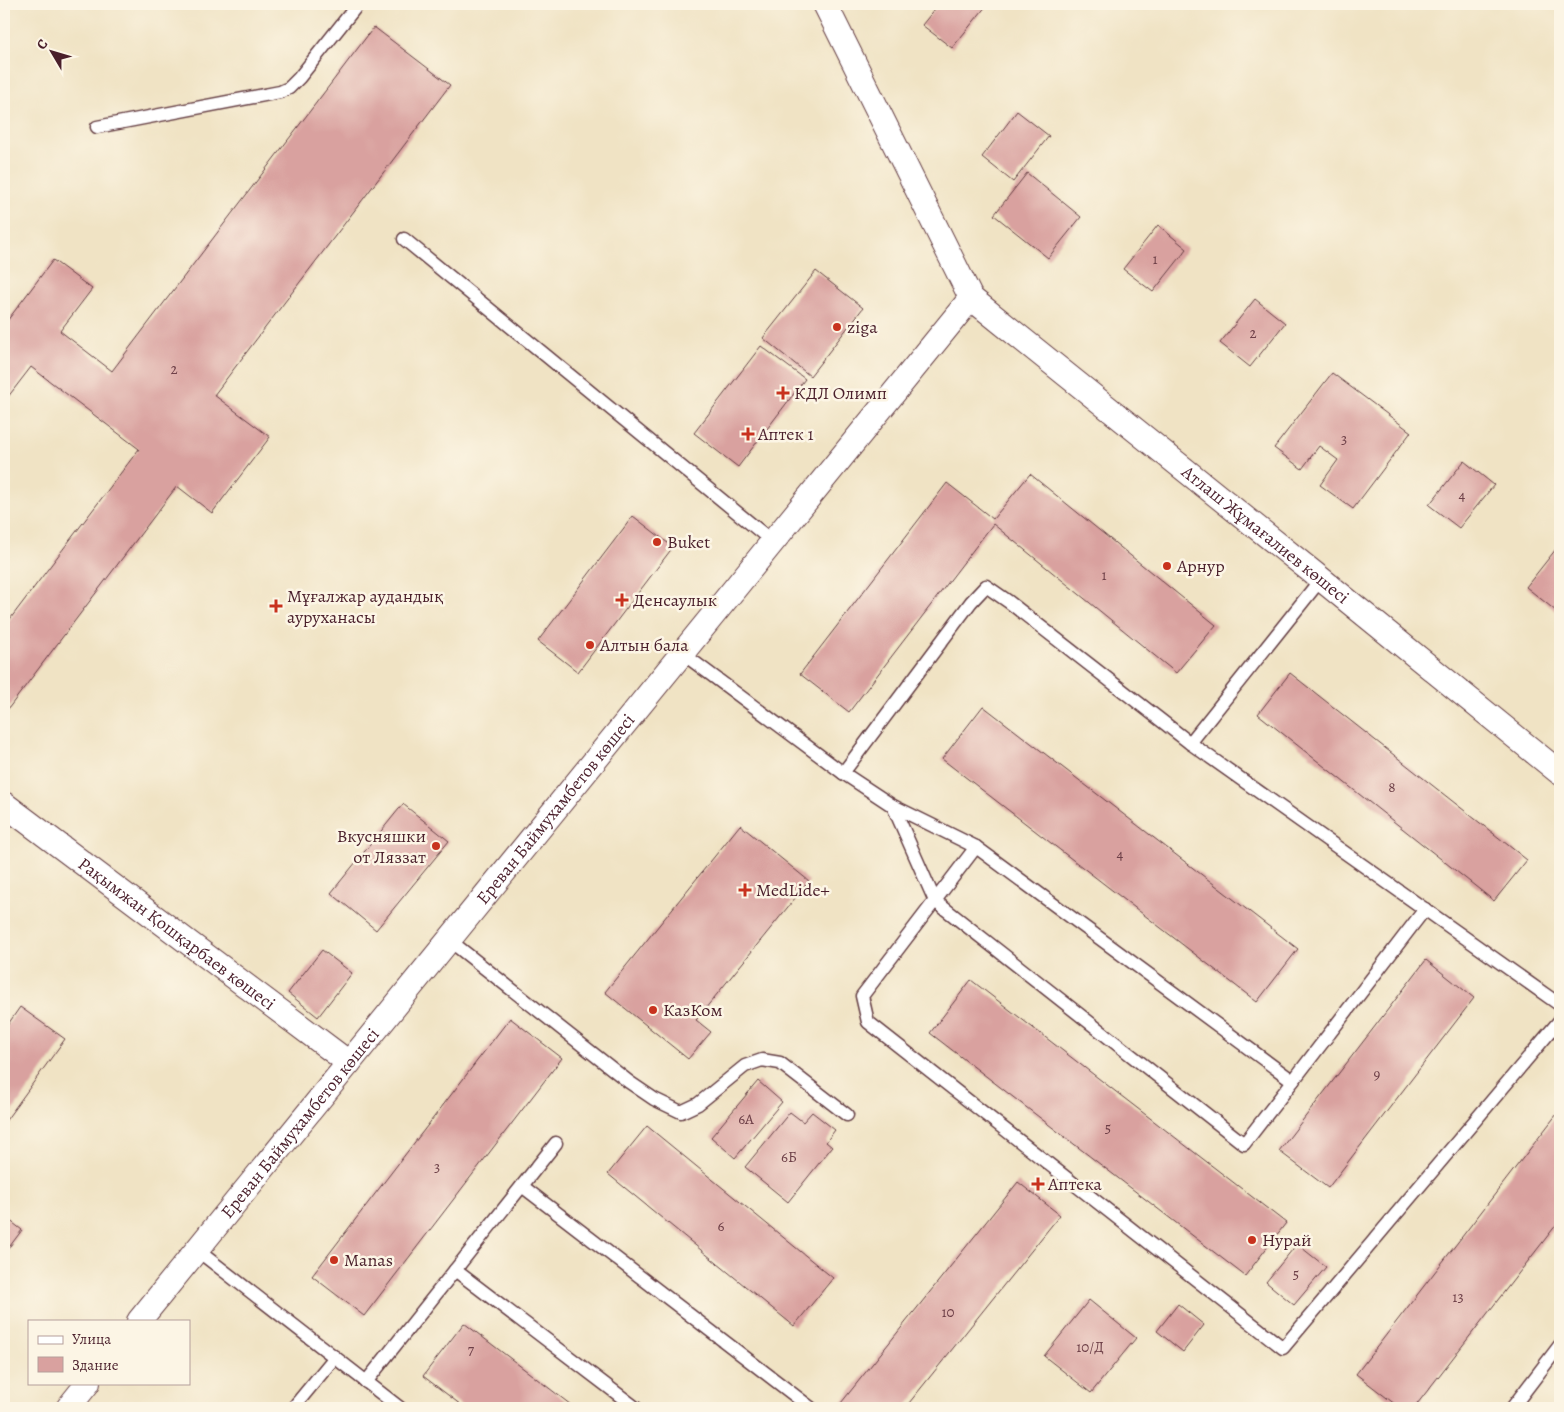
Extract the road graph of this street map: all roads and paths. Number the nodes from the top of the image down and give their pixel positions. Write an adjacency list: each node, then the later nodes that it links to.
1 (358, 4): 3 (lane)
2 (825, 4): 5 (street)
3 (97, 127)
4 (404, 239): 6 (lane)
5 (971, 298): 6 (street, Ереван Баймухамбетов көшесі); 7 (street, Атлаш Жұмағалиев көшесі)
6 (773, 542): 8 (street, Ереван Баймухамбетов көшесі)
7 (1321, 579): 9 (lane); 11 (street, Атлаш Жұмағалиев көшесі)
8 (682, 653): 10 (lane); 17 (street, Ереван Баймухамбетов көшесі)
9 (1190, 743): 10 (lane); 16 (lane)
10 (843, 773): 13 (lane)
11 (1560, 773)
12 (4, 804): 20 (street, Рақымжан Қошқарбаев көшесі)
13 (892, 806): 14 (lane); 15 (lane)
14 (976, 847): 15 (lane); 21 (lane)
15 (935, 901): 19 (lane); 21 (lane)
16 (1425, 909): 18 (lane); 21 (lane)
17 (449, 940): 20 (street, Ереван Баймухамбетов көшесі); 22 (lane)
18 (1560, 1005)
19 (1560, 1020)
20 (349, 1063): 25 (street, Ереван Баймухамбетов көшесі)
21 (1292, 1081)
22 (847, 1115)
23 (556, 1143): 24 (lane)
24 (522, 1186): 26 (lane); 36 (lane)
25 (197, 1250): 27 (street, Ереван Баймухамбетов көшесі); 29 (lane)
26 (455, 1270): 30 (lane); 35 (lane)
27 (140, 1320)
28 (1560, 1345): 37 (lane)
29 (335, 1357): 30 (lane); 33 (lane)
30 (366, 1382): 34 (lane)
31 (87, 1384): 32 (street)
32 (68, 1408)
33 (293, 1408)
34 (400, 1408)
35 (636, 1408)
36 (811, 1408)
37 (1512, 1408)

